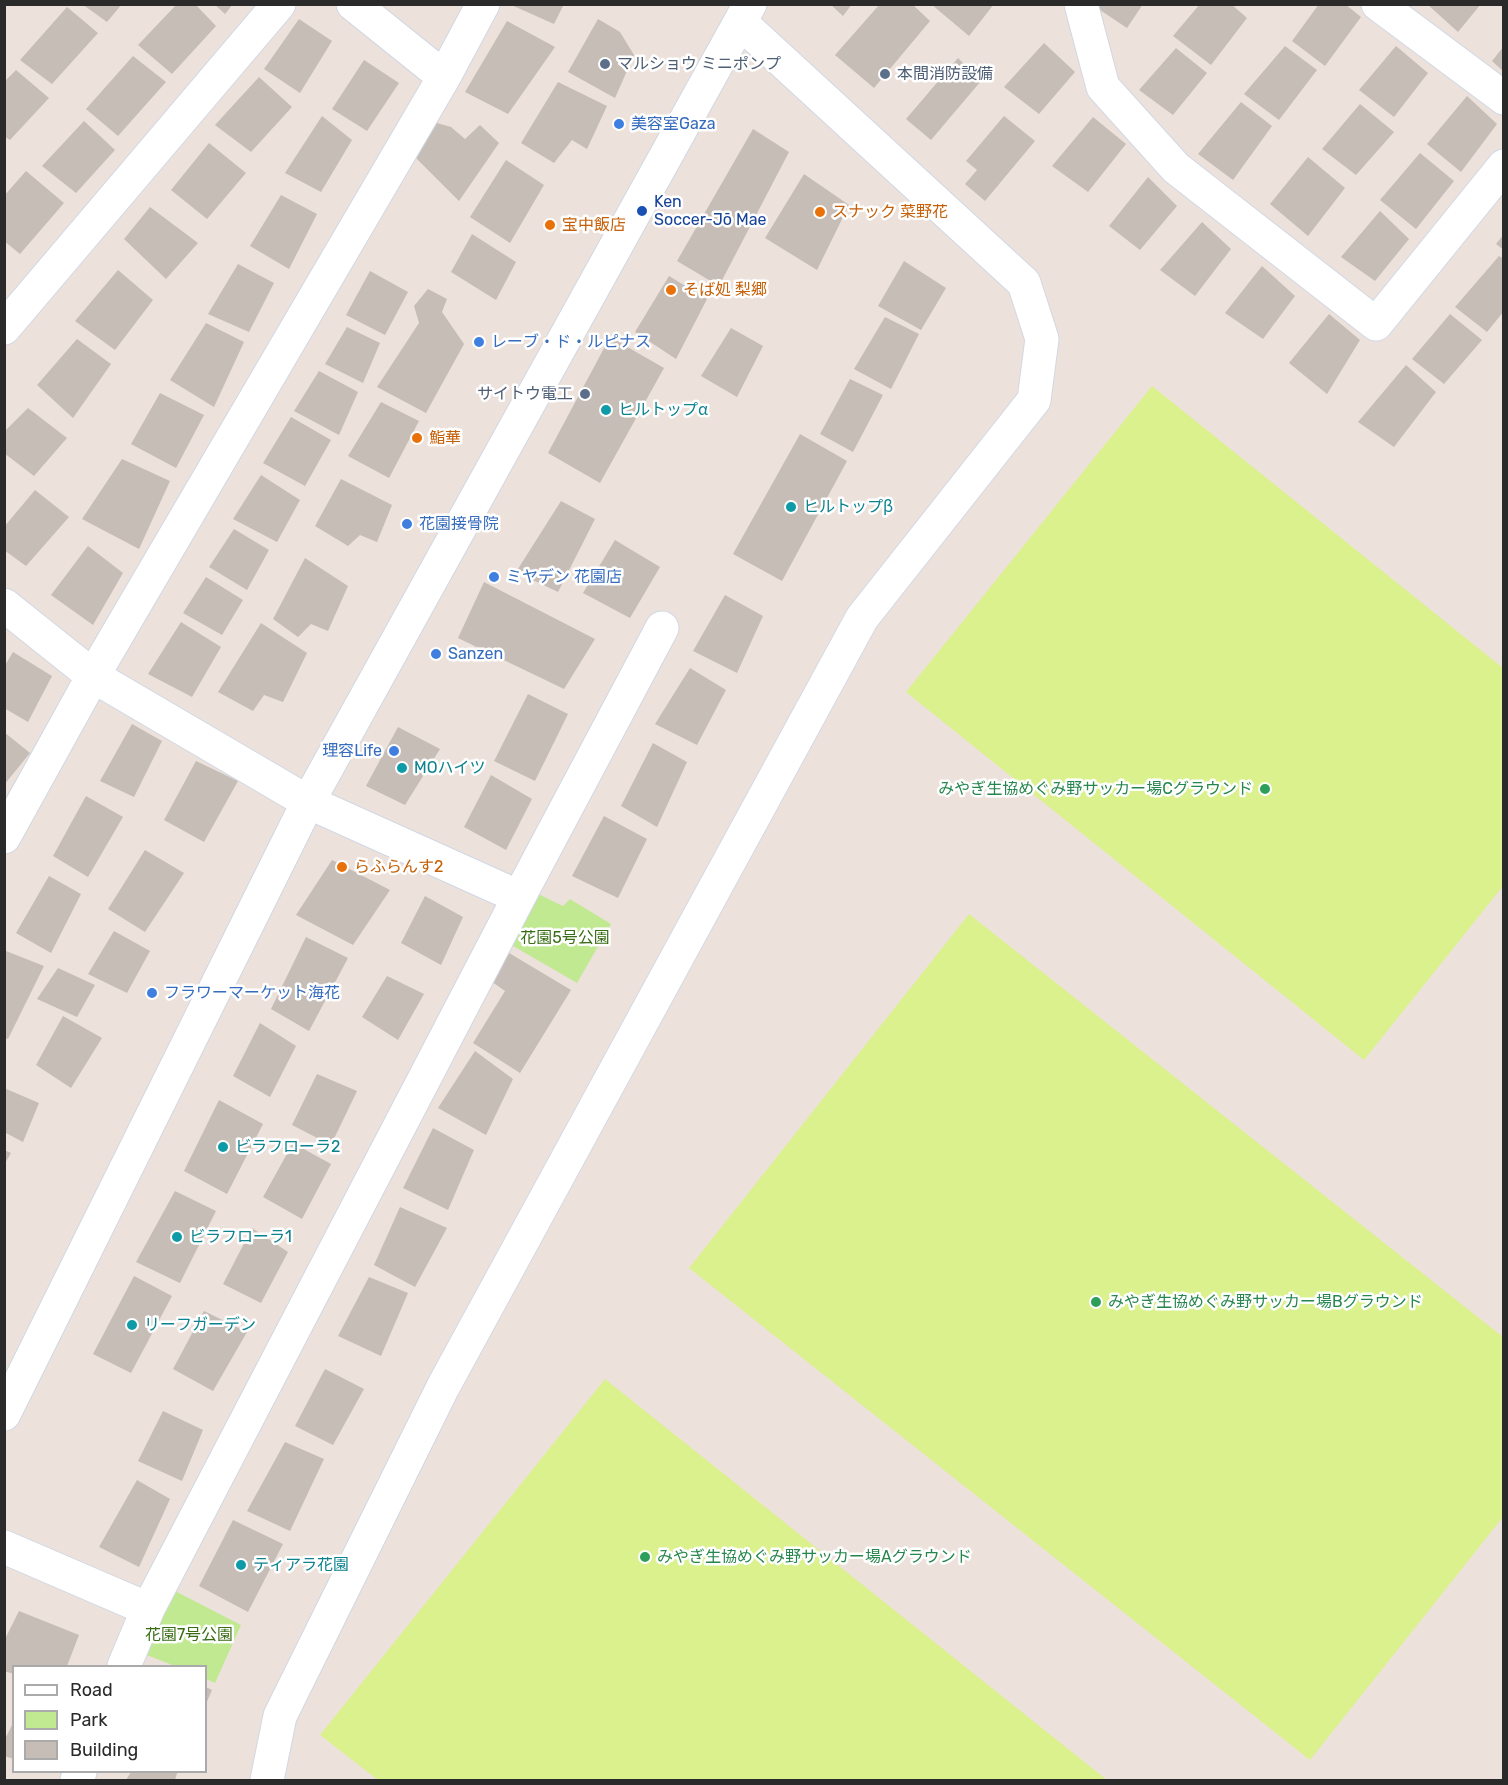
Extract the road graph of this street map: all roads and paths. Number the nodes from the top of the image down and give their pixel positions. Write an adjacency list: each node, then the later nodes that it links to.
1 (279, 4): 10 (street)
2 (352, 4): 7 (street)
3 (483, 4): 7 (street)
4 (1081, 4): 9 (street)
5 (1378, 4): 8 (street)
6 (736, 11): 14 (street); 21 (street)
7 (444, 77): 13 (street)
8 (1503, 98)
9 (1503, 166)
10 (4, 328)
11 (4, 605): 13 (street)
12 (662, 628): 16 (street)
13 (93, 676): 14 (street); 15 (street)
14 (308, 802): 16 (street); 17 (street)
15 (4, 837)
16 (519, 897): 19 (street)
17 (4, 1414)
18 (4, 1547): 19 (street)
19 (148, 1609): 20 (street)
20 (124, 1665)
21 (267, 1780)

